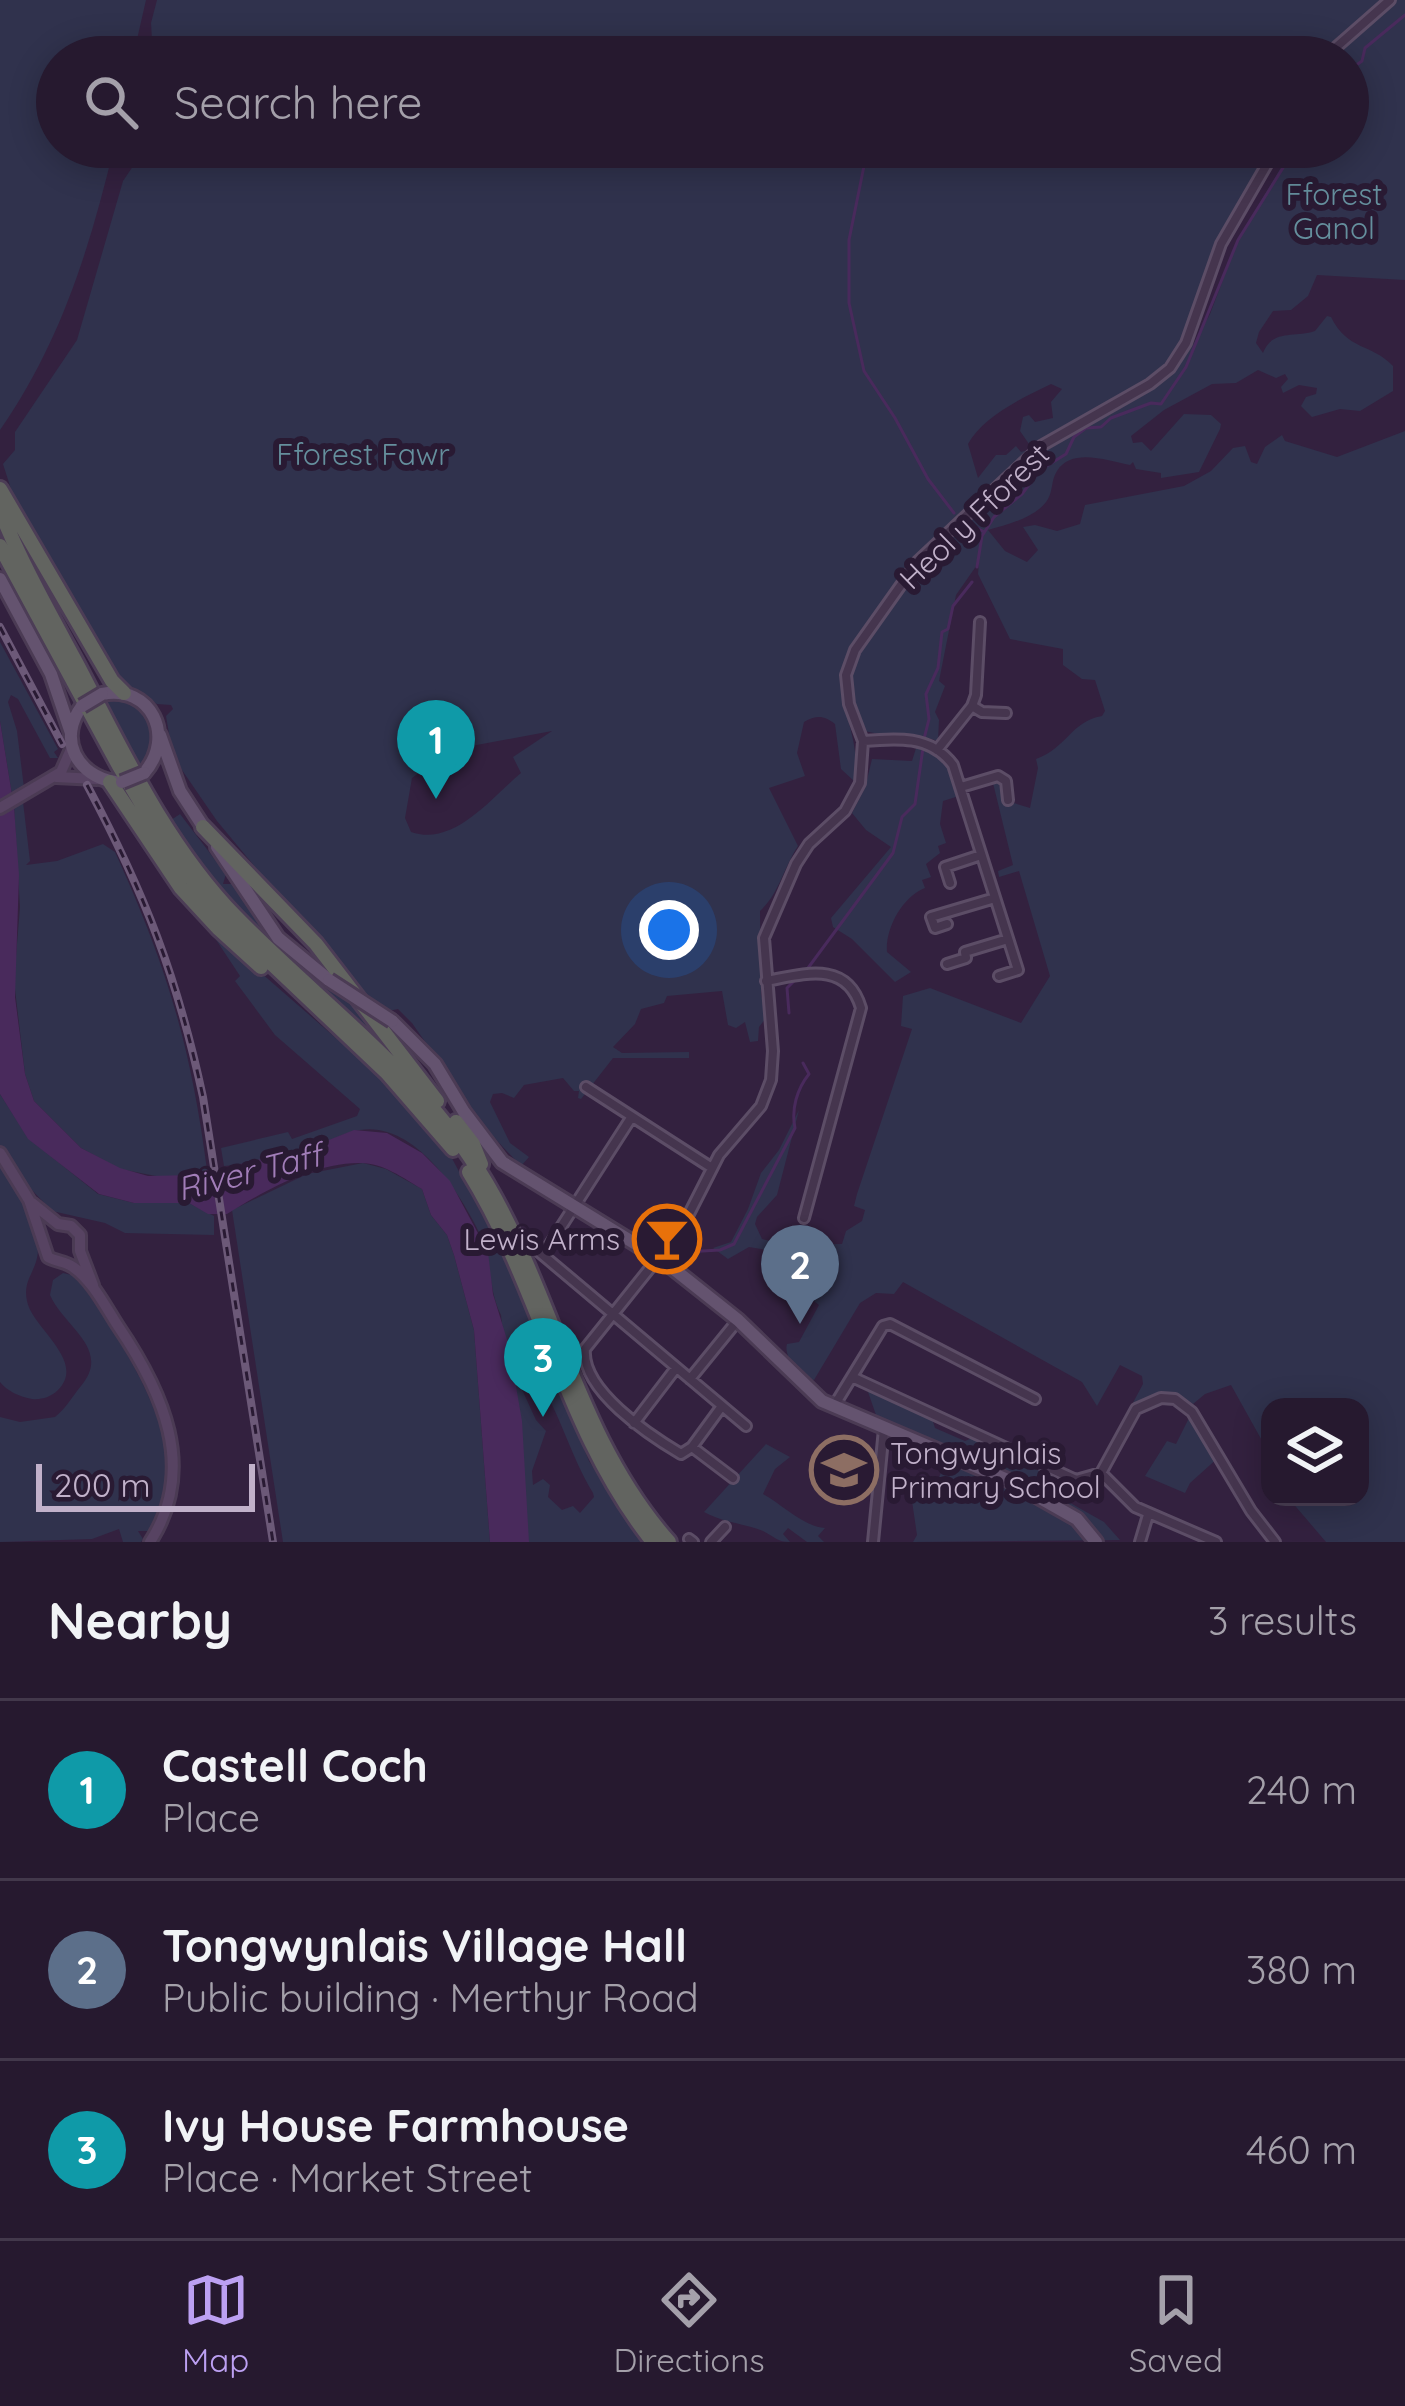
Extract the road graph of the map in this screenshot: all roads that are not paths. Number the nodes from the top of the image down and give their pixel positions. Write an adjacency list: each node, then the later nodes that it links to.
1 (1390, 0): 2 (street)
2 (1349, 36)
3 (1265, 168): 16 (street, Heol y Fforest)
4 (0, 489): 10 (highway)
5 (0, 510): 39 (highway)
6 (0, 546): 34 (highway)
7 (0, 578): 9 (main road)
8 (980, 622): 12 (street)
9 (51, 674): 11 (main road); 15 (main road)
10 (124, 693): 11 (main road); 14 (main road)
11 (88, 699): 15 (main road)
12 (972, 706): 13 (street); 17 (street)
13 (1006, 713)
14 (160, 735): 18 (main road); 22 (main road)
15 (71, 740): 19 (main road); 20 (main road)
16 (863, 741): 17 (street); 33 (street)
17 (938, 750): 21 (street)
18 (144, 772): 20 (main road, bridge); 22 (main road)
19 (53, 778): 20 (main road); 24 (main road)
20 (112, 781): 34 (highway)
21 (961, 787): 23 (street); 26 (street)
22 (180, 791): 25 (main road)
23 (1007, 800)
24 (0, 808)
25 (203, 827): 39 (highway); 41 (main road, bridge)
26 (981, 855): 27 (street); 28 (street)
27 (950, 883)
28 (995, 898): 29 (street); 30 (street)
29 (947, 924)
30 (1008, 939): 31 (street); 32 (street)
31 (946, 964)
32 (999, 976)
33 (766, 981): 38 (street); 42 (street)
34 (301, 992): 66 (highway)
35 (586, 1087): 36 (street)
36 (632, 1118): 38 (street); 41 (street)
37 (0, 1153): 40 (main road)
38 (712, 1168): 46 (street)
39 (492, 1192): 67 (highway)
40 (29, 1200): 43 (main road); 44 (main road)
41 (575, 1208): 46 (main road); 49 (street)
42 (805, 1218)
43 (58, 1224): 44 (main road); 45 (main road)
44 (44, 1238): 47 (main road)
45 (80, 1251): 47 (main road); 48 (main road)
46 (661, 1260): 49 (street); 50 (main road)
47 (66, 1262): 48 (main road)
48 (94, 1288): 65 (main road)
49 (613, 1313): 51 (street); 57 (street)
50 (738, 1320): 53 (street); 56 (main road)
51 (676, 1368): 53 (street); 57 (street)
52 (852, 1376): 54 (street); 56 (street); 61 (street)
53 (690, 1379): 55 (street)
54 (1035, 1399)
55 (722, 1406): 58 (street); 60 (street)
56 (833, 1407): 59 (main road)
57 (634, 1423): 60 (street)
58 (746, 1426)
59 (884, 1429): 69 (street); 70 (main road)
60 (689, 1450): 62 (street)
61 (1101, 1473): 63 (street); 73 (street)
62 (733, 1478)
63 (1148, 1515): 71 (street); 72 (street)
64 (725, 1527): 68 (street)
65 (150, 1542)
66 (652, 1542)
67 (669, 1542)
68 (711, 1542)
69 (873, 1542)
70 (1096, 1542)
71 (1140, 1542)
72 (1216, 1542)
73 (1275, 1542)

